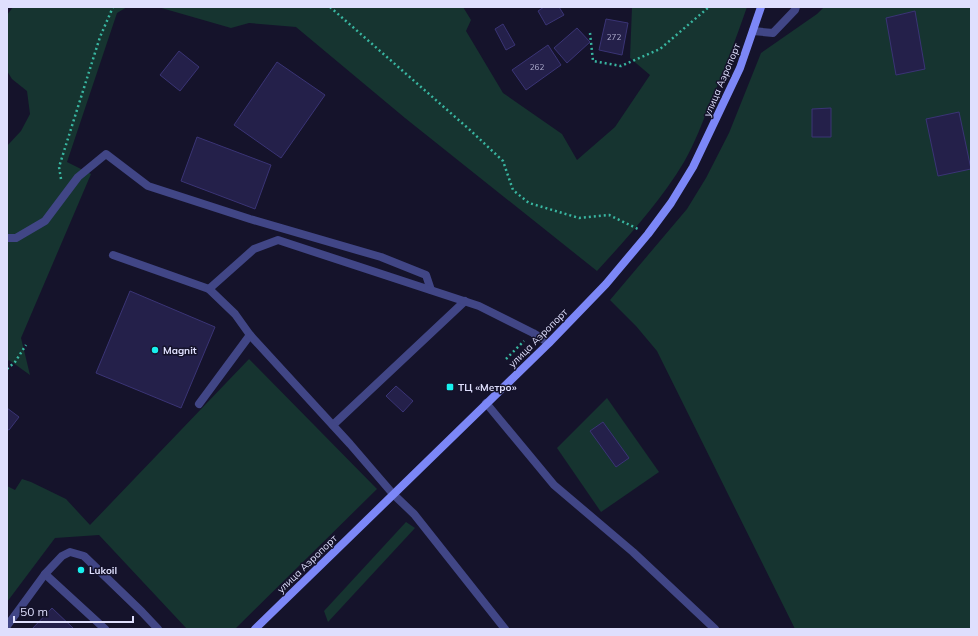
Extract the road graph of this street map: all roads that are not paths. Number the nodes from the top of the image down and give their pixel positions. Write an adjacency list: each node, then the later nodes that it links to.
1 (761, 7): 3 (main road, улица Аэропорт)
2 (796, 7): 3 (lane)
3 (753, 31): 10 (main road, улица Аэропорт)
4 (7, 238): 7 (lane)
5 (113, 255): 6 (lane)
6 (209, 289): 7 (lane); 9 (lane)
7 (431, 290): 8 (lane)
8 (465, 301): 10 (lane); 13 (lane)
9 (250, 334): 12 (lane); 13 (lane)
10 (549, 343): 11 (main road, улица Аэропорт)
11 (486, 403): 14 (main road, улица Аэропорт); 21 (lane)
12 (199, 404)
13 (333, 425): 14 (lane)
14 (393, 494): 19 (main road, улица Аэропорт); 20 (lane)
15 (45, 574): 16 (lane); 17 (lane); 18 (lane)
16 (7, 628)
17 (105, 629)
18 (158, 629)
19 (255, 629)
20 (505, 629)
21 (715, 629)

